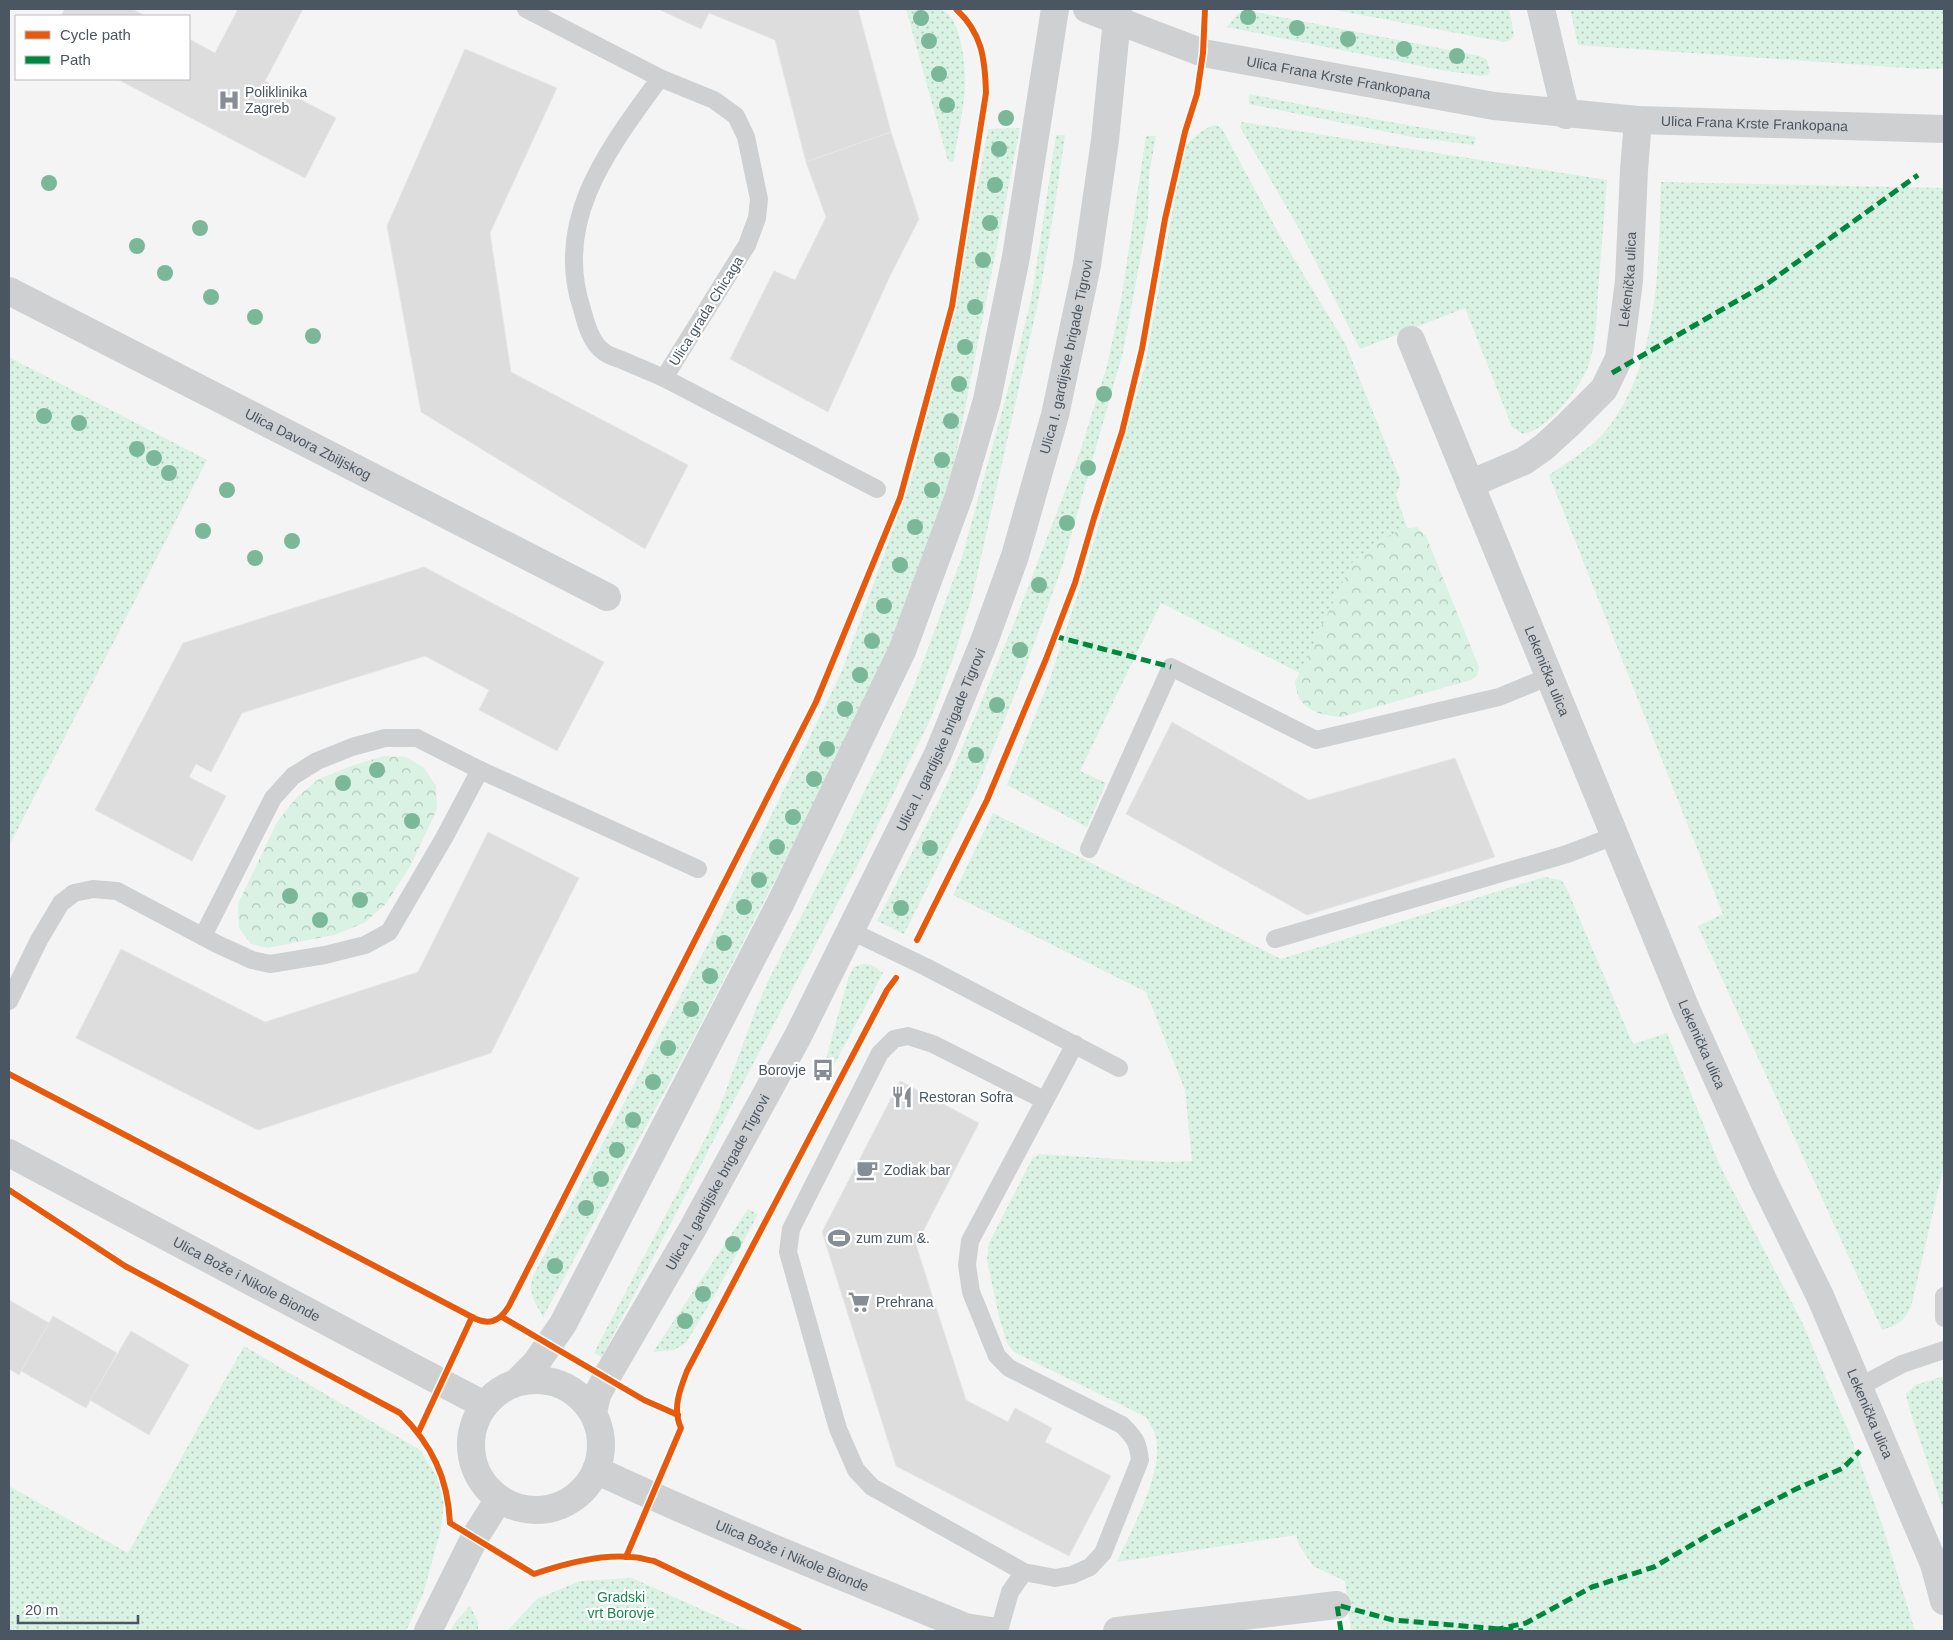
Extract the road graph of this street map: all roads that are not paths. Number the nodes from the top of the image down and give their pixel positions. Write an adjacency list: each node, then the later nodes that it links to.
1 (526, 9): 6 (lane, Ulica grada Chicaga)
2 (1055, 9): 32 (street)
3 (1088, 9): 5 (street)
4 (1542, 9): 7 (street)
5 (1118, 15): 7 (street, Ulica Frana Krste Frankopana); 21 (street, Ulica I. gardijske brigade Tigrovi)
6 (660, 78): 12 (lane, Ulica grada Chicaga); 12 (lane, Ulica grada Chicaga)
7 (1566, 115): 8 (street, Ulica Frana Krste Frankopana)
8 (1638, 120): 9 (street, Ulica Frana Krste Frankopana); 13 (street, Lekenička ulica)
9 (1944, 129)
10 (9, 291): 15 (street, Ulica Davora Zbiljskog)
11 (1412, 340): 13 (street, Lekenička ulica)
12 (664, 378): 14 (lane)
13 (1470, 484): 16 (street, Lekenička ulica)
14 (877, 489)
15 (607, 597)
16 (1548, 677): 18 (street, Lekenička ulica); 19 (lane)
17 (480, 770): 20 (lane); 22 (lane); 22 (lane)
18 (1614, 836): 23 (lane); 33 (street, Lekenička ulica)
19 (1089, 849)
20 (698, 869)
21 (850, 931): 25 (lane); 35 (street, Ulica I. gardijske brigade Tigrovi)
22 (203, 936): 24 (lane)
23 (1275, 939)
24 (9, 1001)
25 (1075, 1044): 26 (lane); 27 (lane)
26 (1119, 1068)
27 (1044, 1100): 38 (lane); 38 (lane)
28 (9, 1153): 34 (street, Ulica Bože i Nikole Bionde)
29 (1944, 1296): 30 (lane)
30 (1944, 1318)
31 (1944, 1350): 33 (lane)
32 (517, 1382): 34 (street); 35 (street)
33 (1859, 1387): 39 (street, Lekenička ulica)
34 (484, 1405): 37 (street)
35 (593, 1412): 36 (street)
36 (596, 1470): 37 (street); 42 (street, Ulica Bože i Nikole Bionde)
37 (500, 1499): 41 (street)
38 (1024, 1572): 43 (lane)
39 (1944, 1600)
40 (1337, 1605): 44 (street)
41 (428, 1631)
42 (991, 1631)
43 (999, 1631)
44 (1117, 1631)

